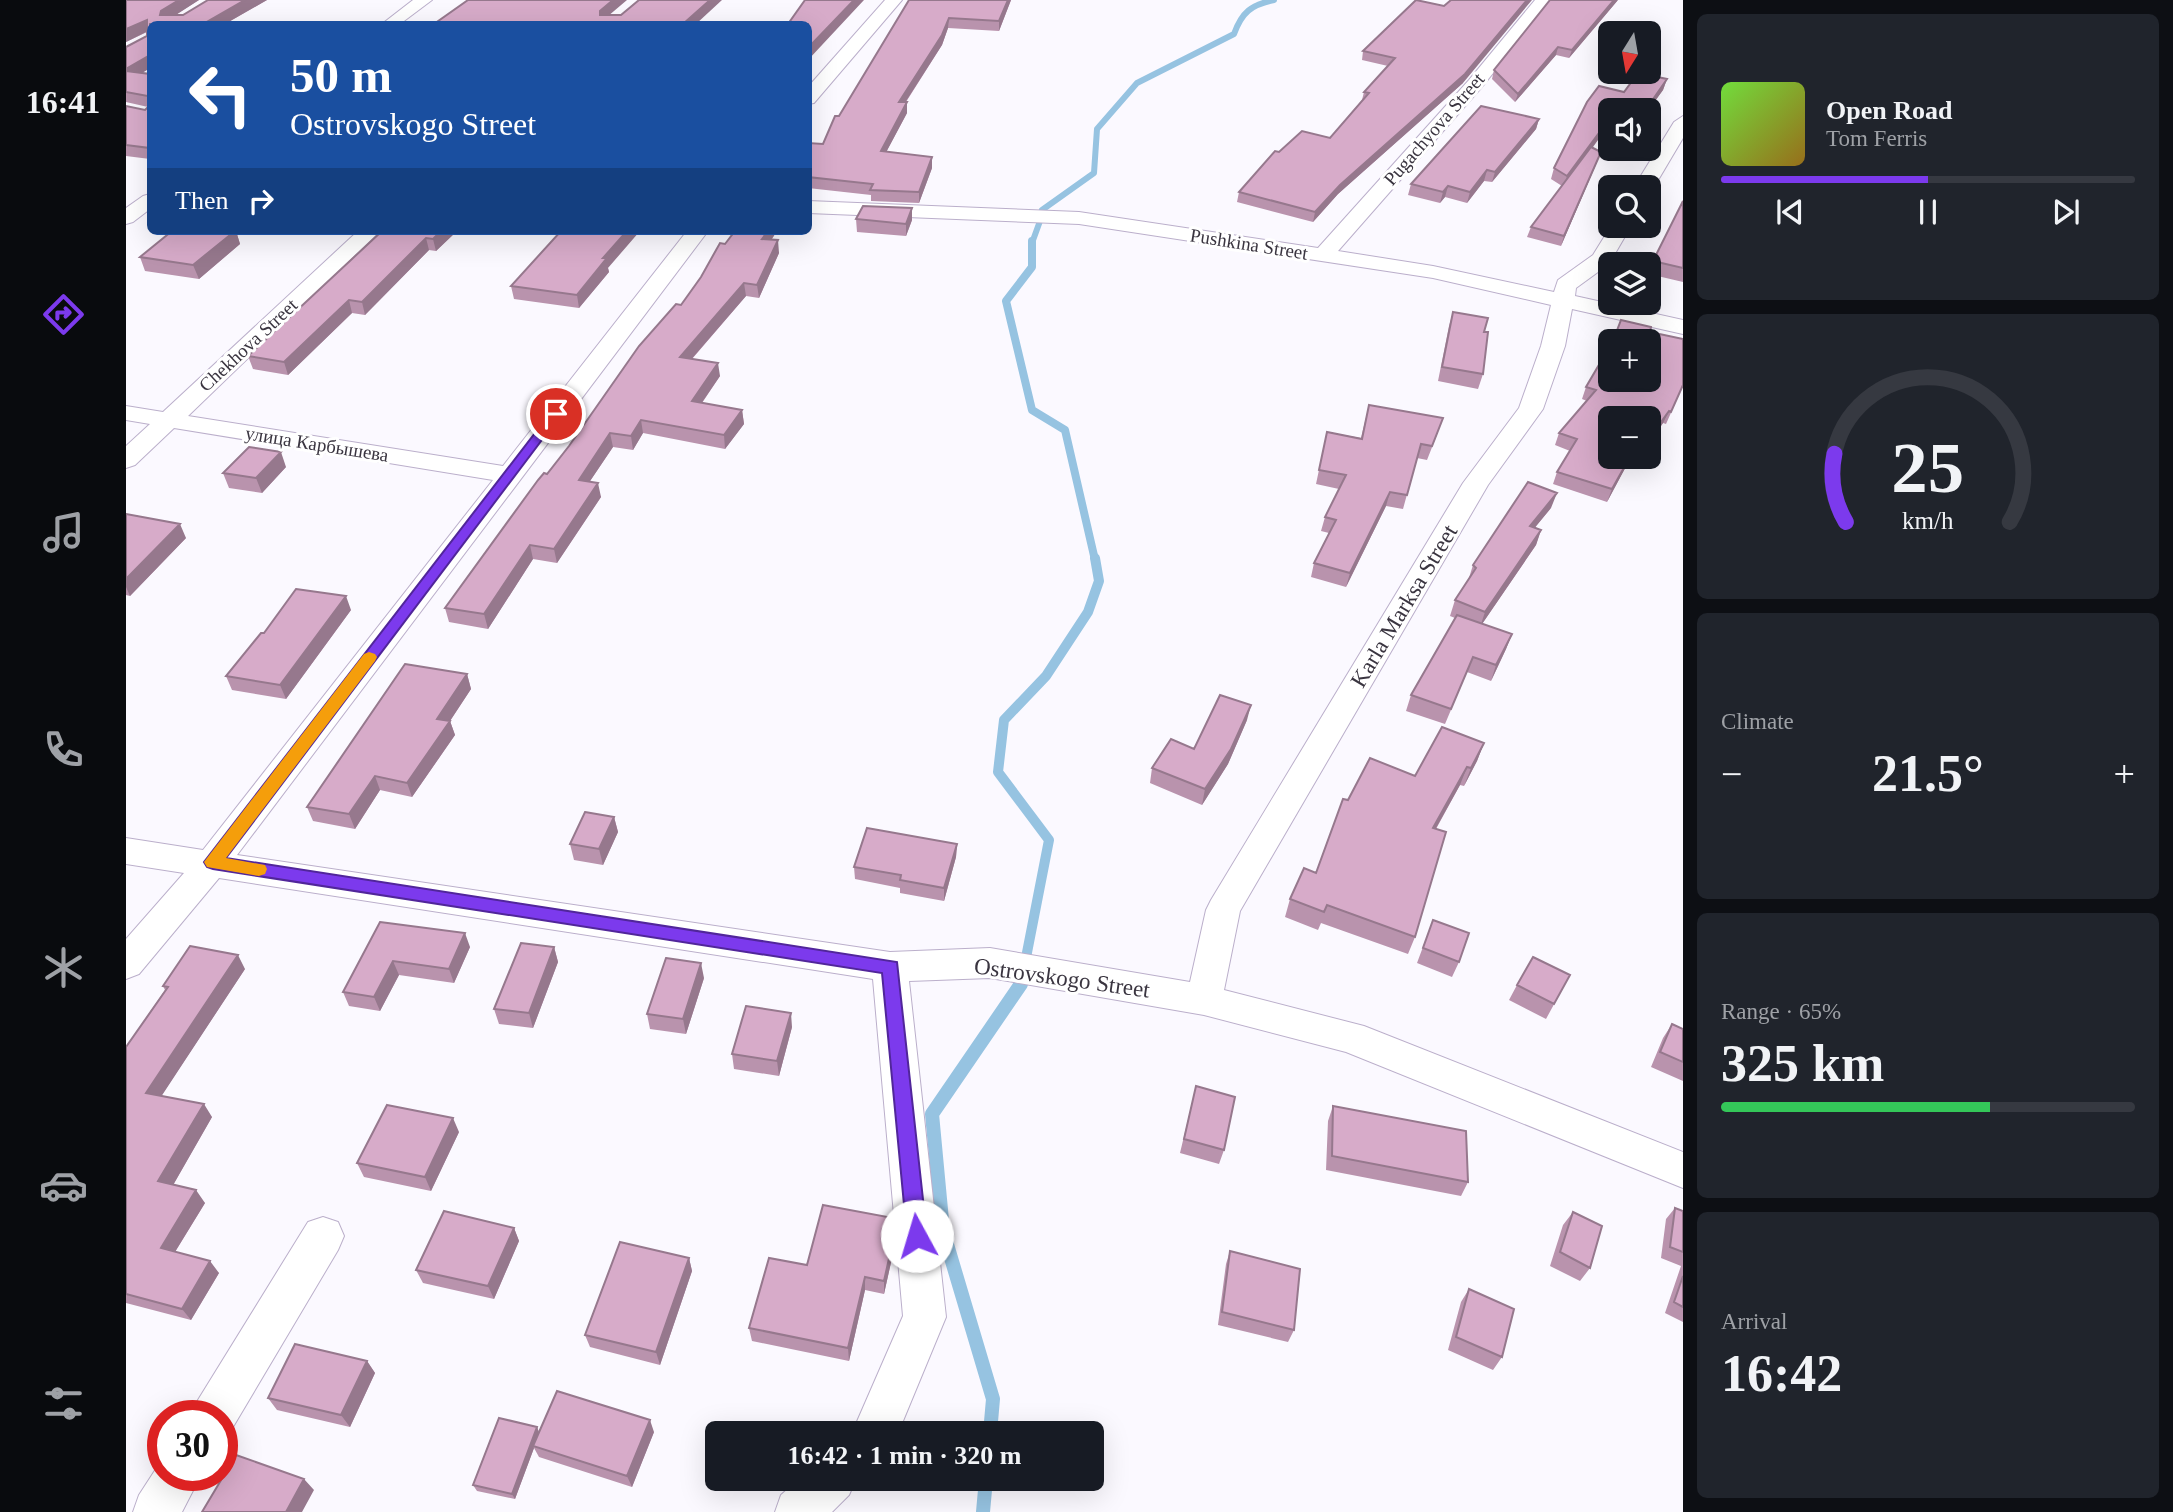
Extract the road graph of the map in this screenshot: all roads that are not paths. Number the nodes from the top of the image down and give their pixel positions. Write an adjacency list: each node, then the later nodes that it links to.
1 (424, 0): 4 (street)
2 (894, 0): 5 (street)
3 (1544, 0): 14 (street, Pugachyova Street)
4 (394, 21)
5 (812, 94)
6 (1683, 122): 7 (street)
7 (1651, 175)
8 (147, 202): 10 (street)
9 (812, 207): 14 (street, Pushkina Street)
10 (126, 218)
11 (366, 235): 18 (street, Chekhova Street)
12 (695, 235): 20 (street)
13 (1614, 238): 15 (street, Karla Marksa Street)
14 (1323, 256): 15 (street, Pushkina Street)
15 (1561, 300): 16 (street, Pushkina Street); 25 (street, Karla Marksa Street)
16 (1683, 327)
17 (126, 413): 18 (street, улица Карбышева)
18 (168, 419): 19 (street, Chekhova Street); 20 (street, улица Карбышева)
19 (126, 460)
20 (509, 475): 22 (street)
21 (126, 851): 22 (street, Ostrovskogo Street)
22 (213, 862): 23 (street); 24 (street, Ostrovskogo Street)
23 (126, 964)
24 (890, 967): 25 (street, Ostrovskogo Street); 29 (street)
25 (1204, 1000): 26 (street, Ostrovskogo Street)
26 (1683, 1170)
27 (323, 1236): 28 (street)
28 (224, 1400)
29 (880, 1421)
30 (168, 1491): 32 (street)
31 (820, 1491): 33 (street)
32 (156, 1512)
33 (798, 1512)

